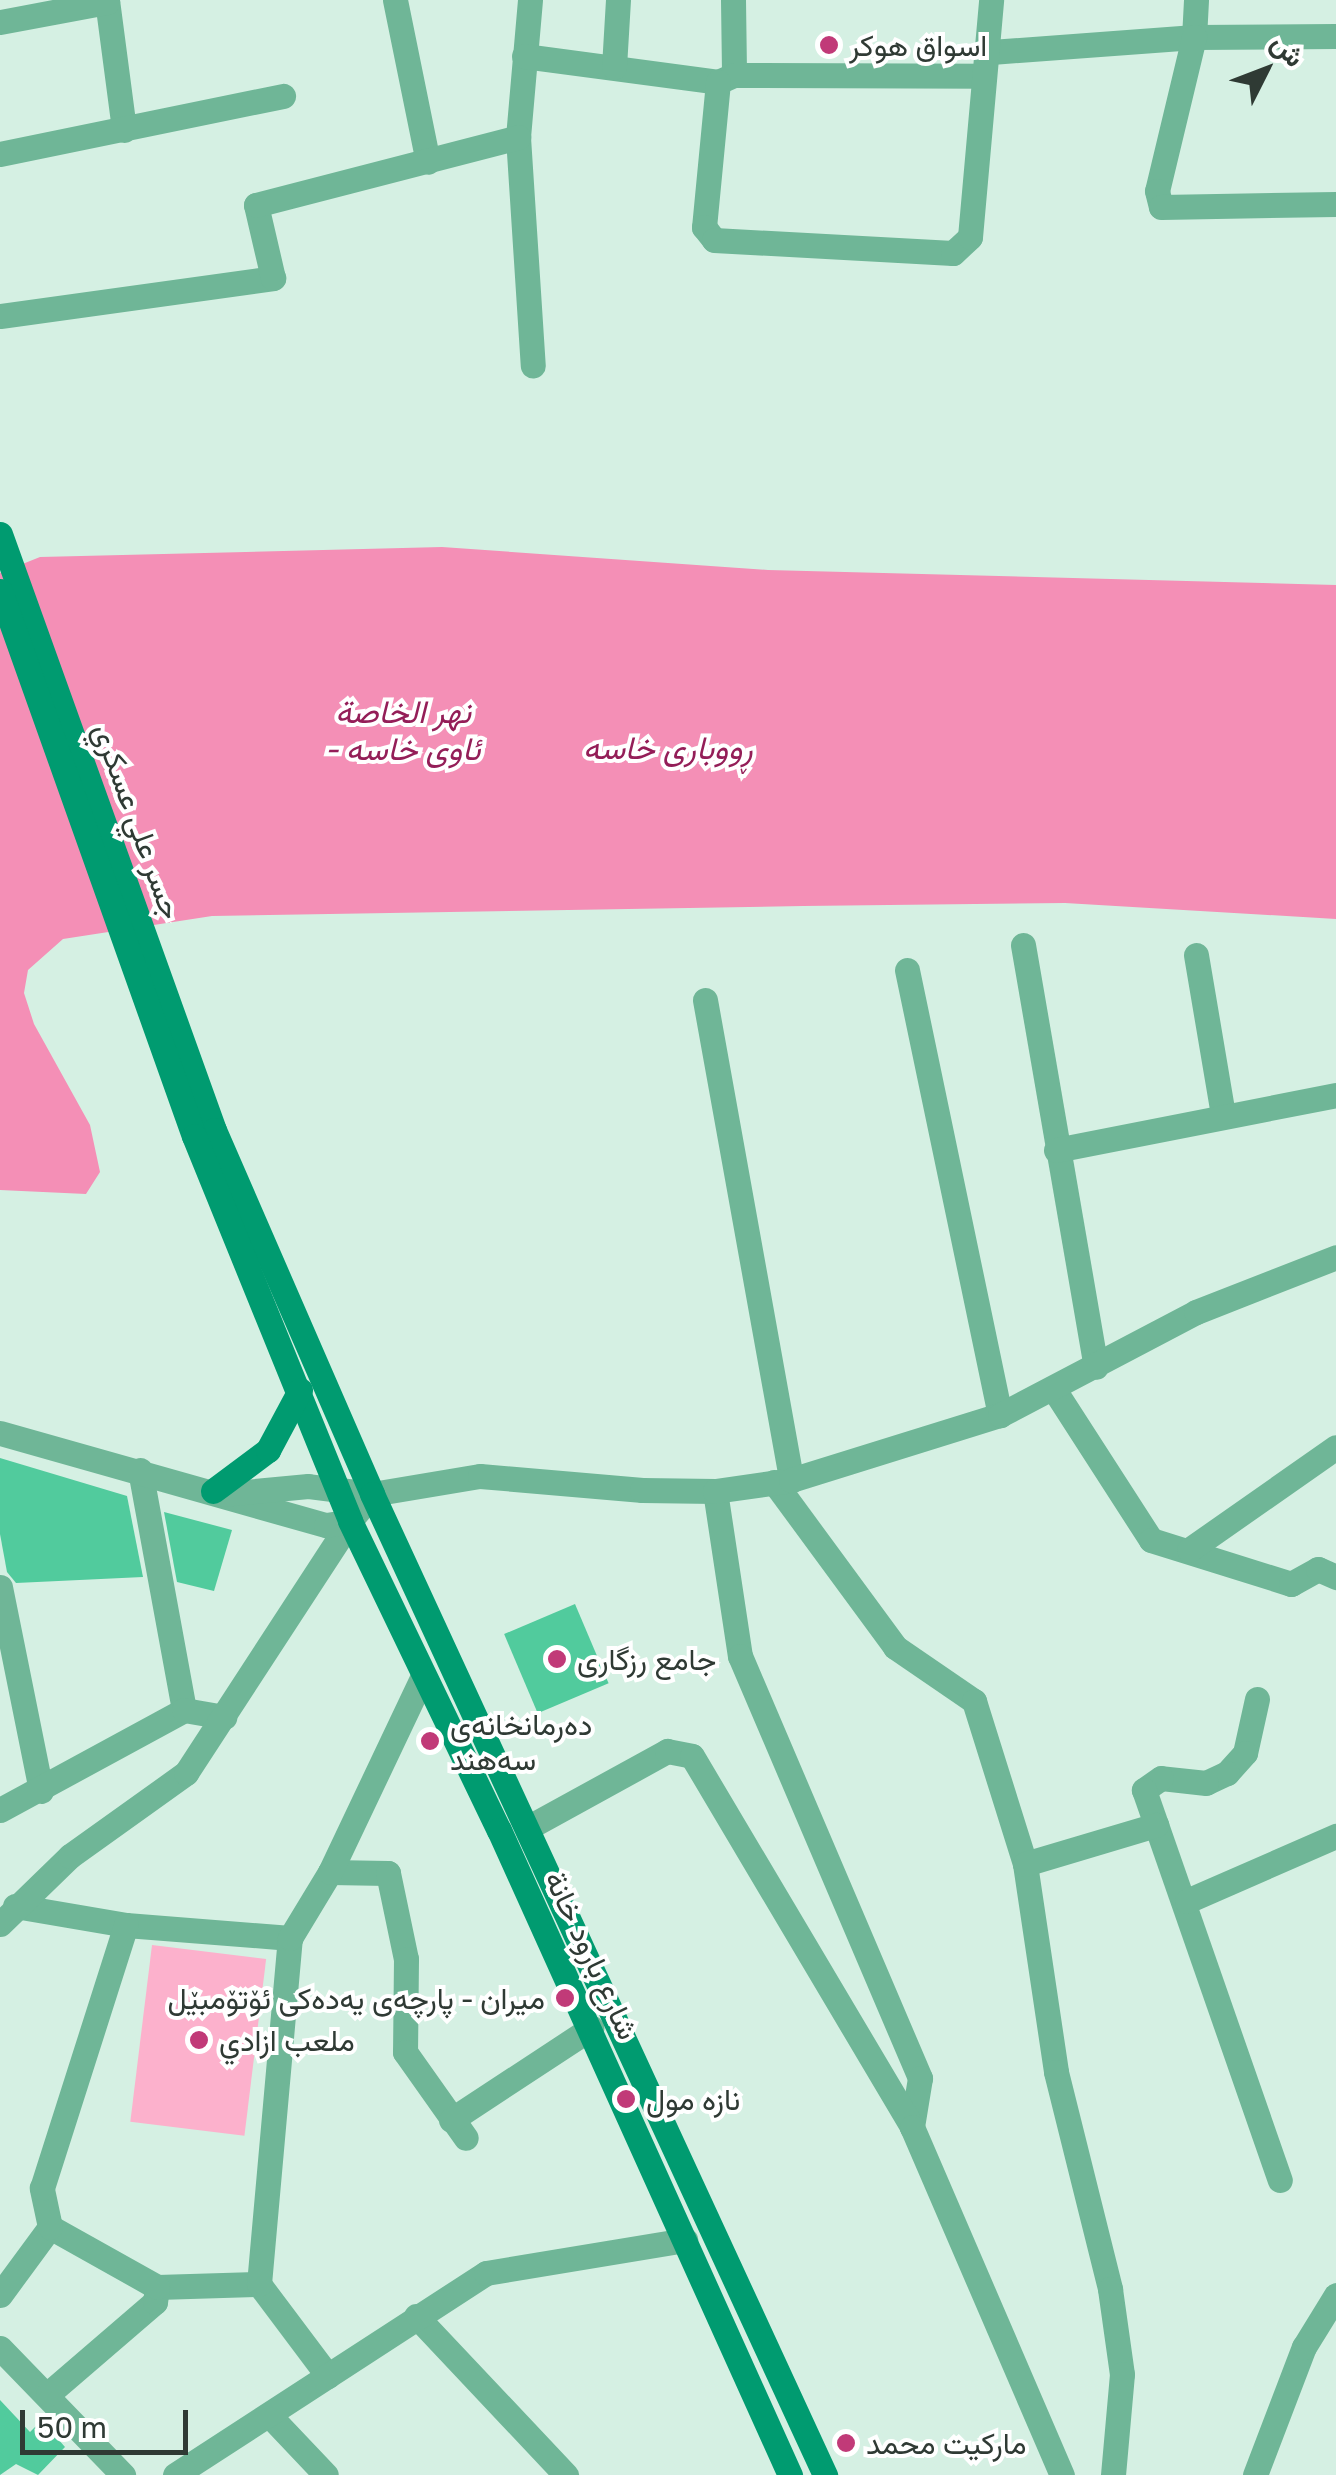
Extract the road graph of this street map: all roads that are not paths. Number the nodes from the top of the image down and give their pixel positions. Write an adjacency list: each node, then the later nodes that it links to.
1 (396, 0): 19 (street)
2 (530, 0): 11 (street)
3 (618, 0): 13 (street)
4 (733, 0): 14 (street)
5 (991, 0): 12 (street)
6 (1196, 0): 10 (street)
7 (107, 1): 8 (street); 16 (street)
8 (0, 22)
9 (1336, 36): 10 (street)
10 (1194, 37): 12 (street); 20 (street)
11 (524, 56): 13 (street); 17 (street)
12 (987, 64): 14 (street); 14 (street)
13 (614, 67): 14 (street)
14 (726, 78)
15 (283, 96): 16 (street)
16 (124, 130): 18 (street)
17 (518, 137): 19 (street); 22 (street)
18 (0, 154)
19 (428, 162): 21 (street)
20 (1336, 204)
21 (0, 316)
22 (533, 366)
23 (0, 534): 31 (main road, جسر علي عسكري)
24 (0, 591): 31 (main road, جسر علي عسكري)
25 (1023, 944): 32 (street)
26 (1196, 955): 30 (street)
27 (907, 970): 37 (street)
28 (705, 1000): 41 (street)
29 (1336, 1095): 30 (street)
30 (1222, 1116): 32 (street)
31 (204, 1133): 35 (main road, شارع بارود خانة); 45 (main road, شارع بارود خانة)
32 (1056, 1150): 34 (street)
33 (1336, 1257): 34 (street)
34 (1096, 1367): 36 (street)
35 (300, 1390): 42 (main road, شارع بارود خانة); 44 (main road)
36 (1055, 1390): 37 (street); 47 (street)
37 (1000, 1414): 41 (street)
38 (0, 1433): 40 (street)
39 (1336, 1447): 47 (street)
40 (140, 1470): 44 (street); 54 (street)
41 (782, 1481): 43 (street); 61 (street)
42 (338, 1486): 44 (street); 45 (street); 46 (main road, شارع بارود خانة)
43 (715, 1491): 45 (street); 68 (street)
44 (218, 1492): 46 (street)
45 (372, 1494): 46 (street); 50 (main road, شارع بارود خانة)
46 (350, 1521): 51 (main road, شارع بارود خانة); 55 (street)
47 (1189, 1550): 48 (street)
48 (1336, 1577)
49 (0, 1587): 56 (street)
50 (424, 1602): 51 (main road); 59 (main road, شارع بارود خانة)
51 (392, 1618): 52 (main road, شارع بارود خانة)
52 (422, 1676): 62 (street); 67 (main road, شارع بارود خانة)
53 (1257, 1699): 58 (street)
54 (184, 1710): 55 (street); 56 (street)
55 (224, 1717): 64 (street)
56 (41, 1791): 57 (street)
57 (0, 1810)
58 (1156, 1824): 61 (street); 63 (street)
59 (529, 1827): 68 (street); 86 (main road, شارع بارود خانة)
60 (1336, 1836): 63 (street)
61 (1025, 1864): 88 (street)
62 (330, 1872): 66 (street); 67 (street)
63 (1187, 1901): 69 (street)
64 (8, 1915): 65 (street)
65 (126, 1925): 66 (street); 70 (street)
66 (290, 1938): 72 (street)
67 (591, 2028): 71 (main road, شارع بارود خانة)
68 (912, 2128): 87 (street)
69 (1280, 2180)
70 (50, 2227): 73 (street); 74 (street)
71 (685, 2240): 76 (street); 85 (main road, شارع بارود خانة)
72 (259, 2284): 73 (street); 78 (street)
73 (156, 2287): 79 (street)
74 (0, 2294)
75 (1336, 2295): 89 (street)
76 (416, 2316): 78 (street); 84 (street)
77 (0, 2348): 79 (street)
78 (328, 2376): 80 (street)
79 (48, 2394): 81 (street)
80 (270, 2416): 82 (street); 83 (street)
81 (123, 2475)
82 (175, 2475)
83 (326, 2475)
84 (566, 2475)
85 (790, 2475)
86 (825, 2475)
87 (1062, 2475)
88 (1113, 2475)
89 (1255, 2475)

